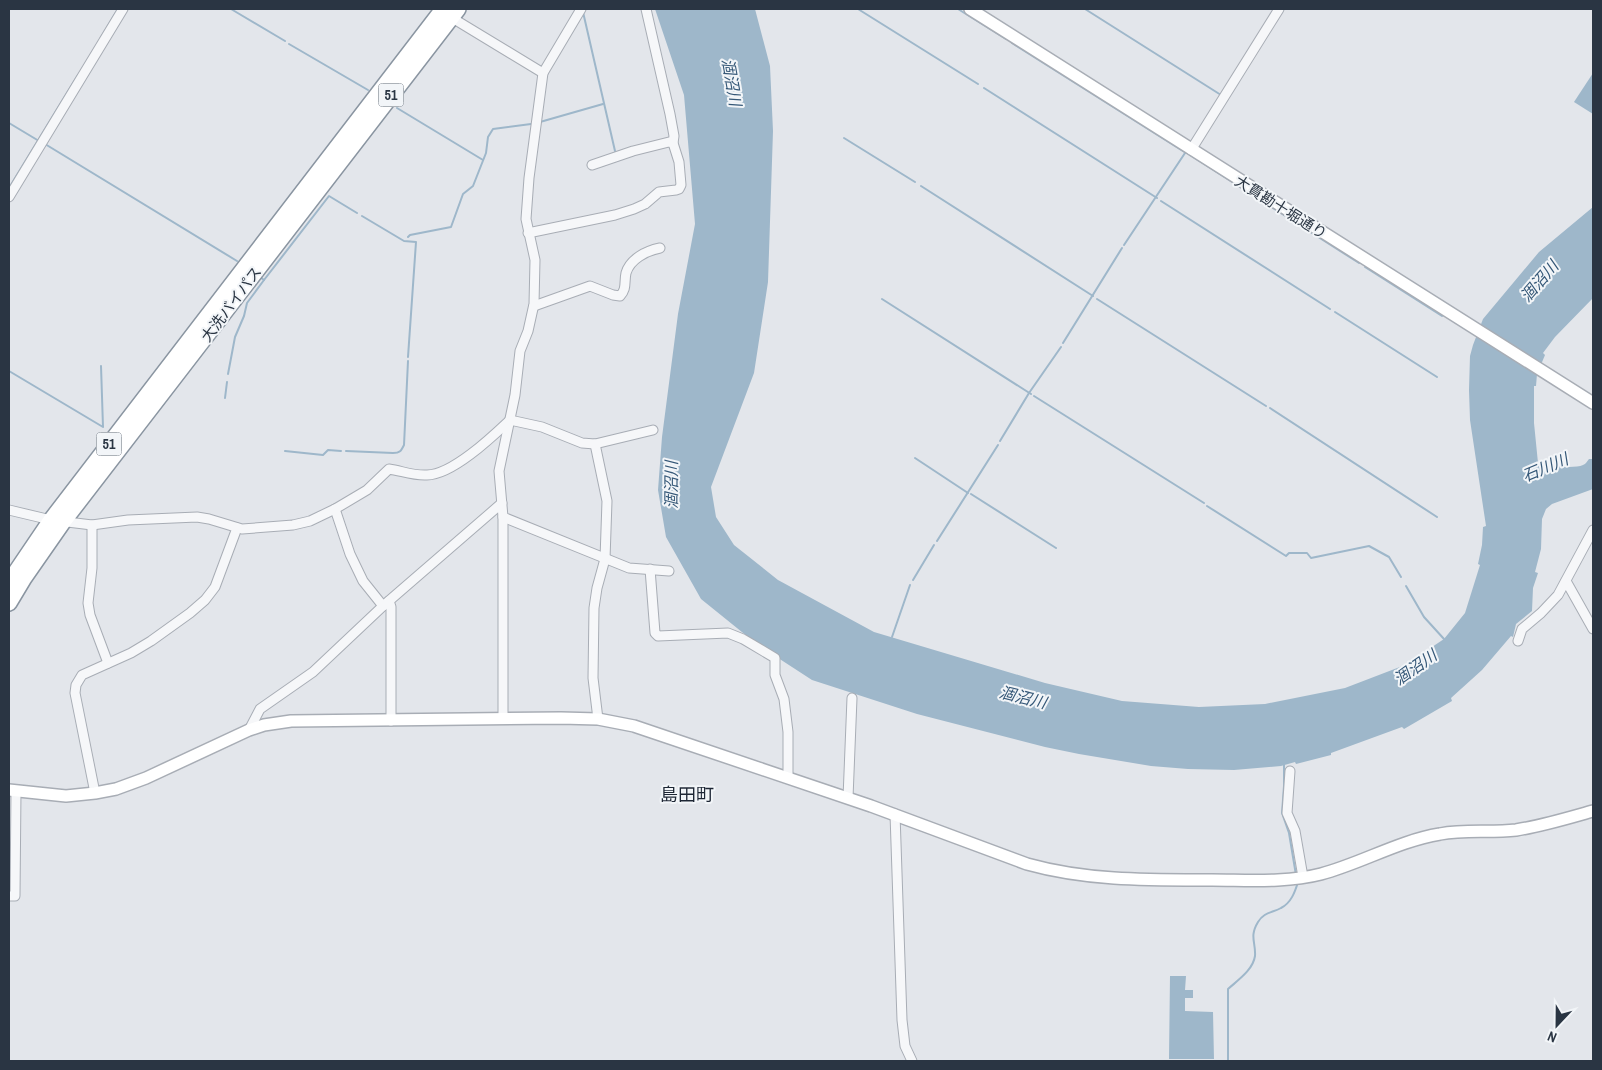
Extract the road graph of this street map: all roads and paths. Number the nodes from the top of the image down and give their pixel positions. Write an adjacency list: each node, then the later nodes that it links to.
1 (123, 9): 11 (street)
2 (581, 9): 7 (street)
3 (646, 9): 8 (street)
4 (970, 9): 9 (street, 大貫勘十堀通り)
5 (1279, 9): 9 (street)
6 (446, 11): 7 (street); 23 (highway, 大洗バイパス / 51); 23 (highway, 大洗バイパス / 51)
7 (543, 72): 12 (street)
8 (673, 144): 10 (street); 12 (street)
9 (1191, 150): 15 (street, 大貫勘十堀通り)
10 (592, 165)
11 (9, 197)
12 (528, 232): 14 (street)
13 (660, 248): 14 (street)
14 (534, 306): 16 (street)
15 (1593, 404)
16 (510, 420): 18 (street); 19 (street); 20 (street)
17 (653, 430): 18 (street)
18 (595, 444): 27 (street)
19 (502, 503): 22 (street); 33 (street)
20 (335, 509): 25 (street); 33 (street)
21 (9, 510): 23 (street)
22 (503, 517): 27 (street); 38 (street)
23 (57, 521): 24 (street); 31 (highway, 大洗バイパス / 51); 32 (highway, 大洗バイパス / 51)
24 (92, 524): 25 (street); 36 (street)
25 (237, 528): 36 (street)
26 (1593, 530): 30 (street)
27 (605, 559): 28 (street); 39 (street)
28 (650, 569): 29 (street); 43 (street)
29 (669, 571)
30 (1566, 581): 34 (street); 35 (street)
31 (9, 582)
32 (9, 603)
33 (386, 603): 40 (street); 41 (street)
34 (1593, 629)
35 (1518, 641)
36 (108, 663): 45 (street)
37 (852, 698): 46 (street)
38 (503, 719): 39 (street); 40 (street)
39 (598, 719): 43 (street)
40 (392, 721): 41 (street)
41 (249, 730): 45 (street)
42 (1290, 771): 49 (street)
43 (788, 777): 46 (street)
44 (12, 791): 45 (street); 50 (street)
45 (95, 793)
46 (848, 798): 48 (street)
47 (1593, 812): 49 (street)
48 (895, 814): 49 (street); 51 (street)
49 (1303, 877)
50 (9, 896)
51 (912, 1061)

